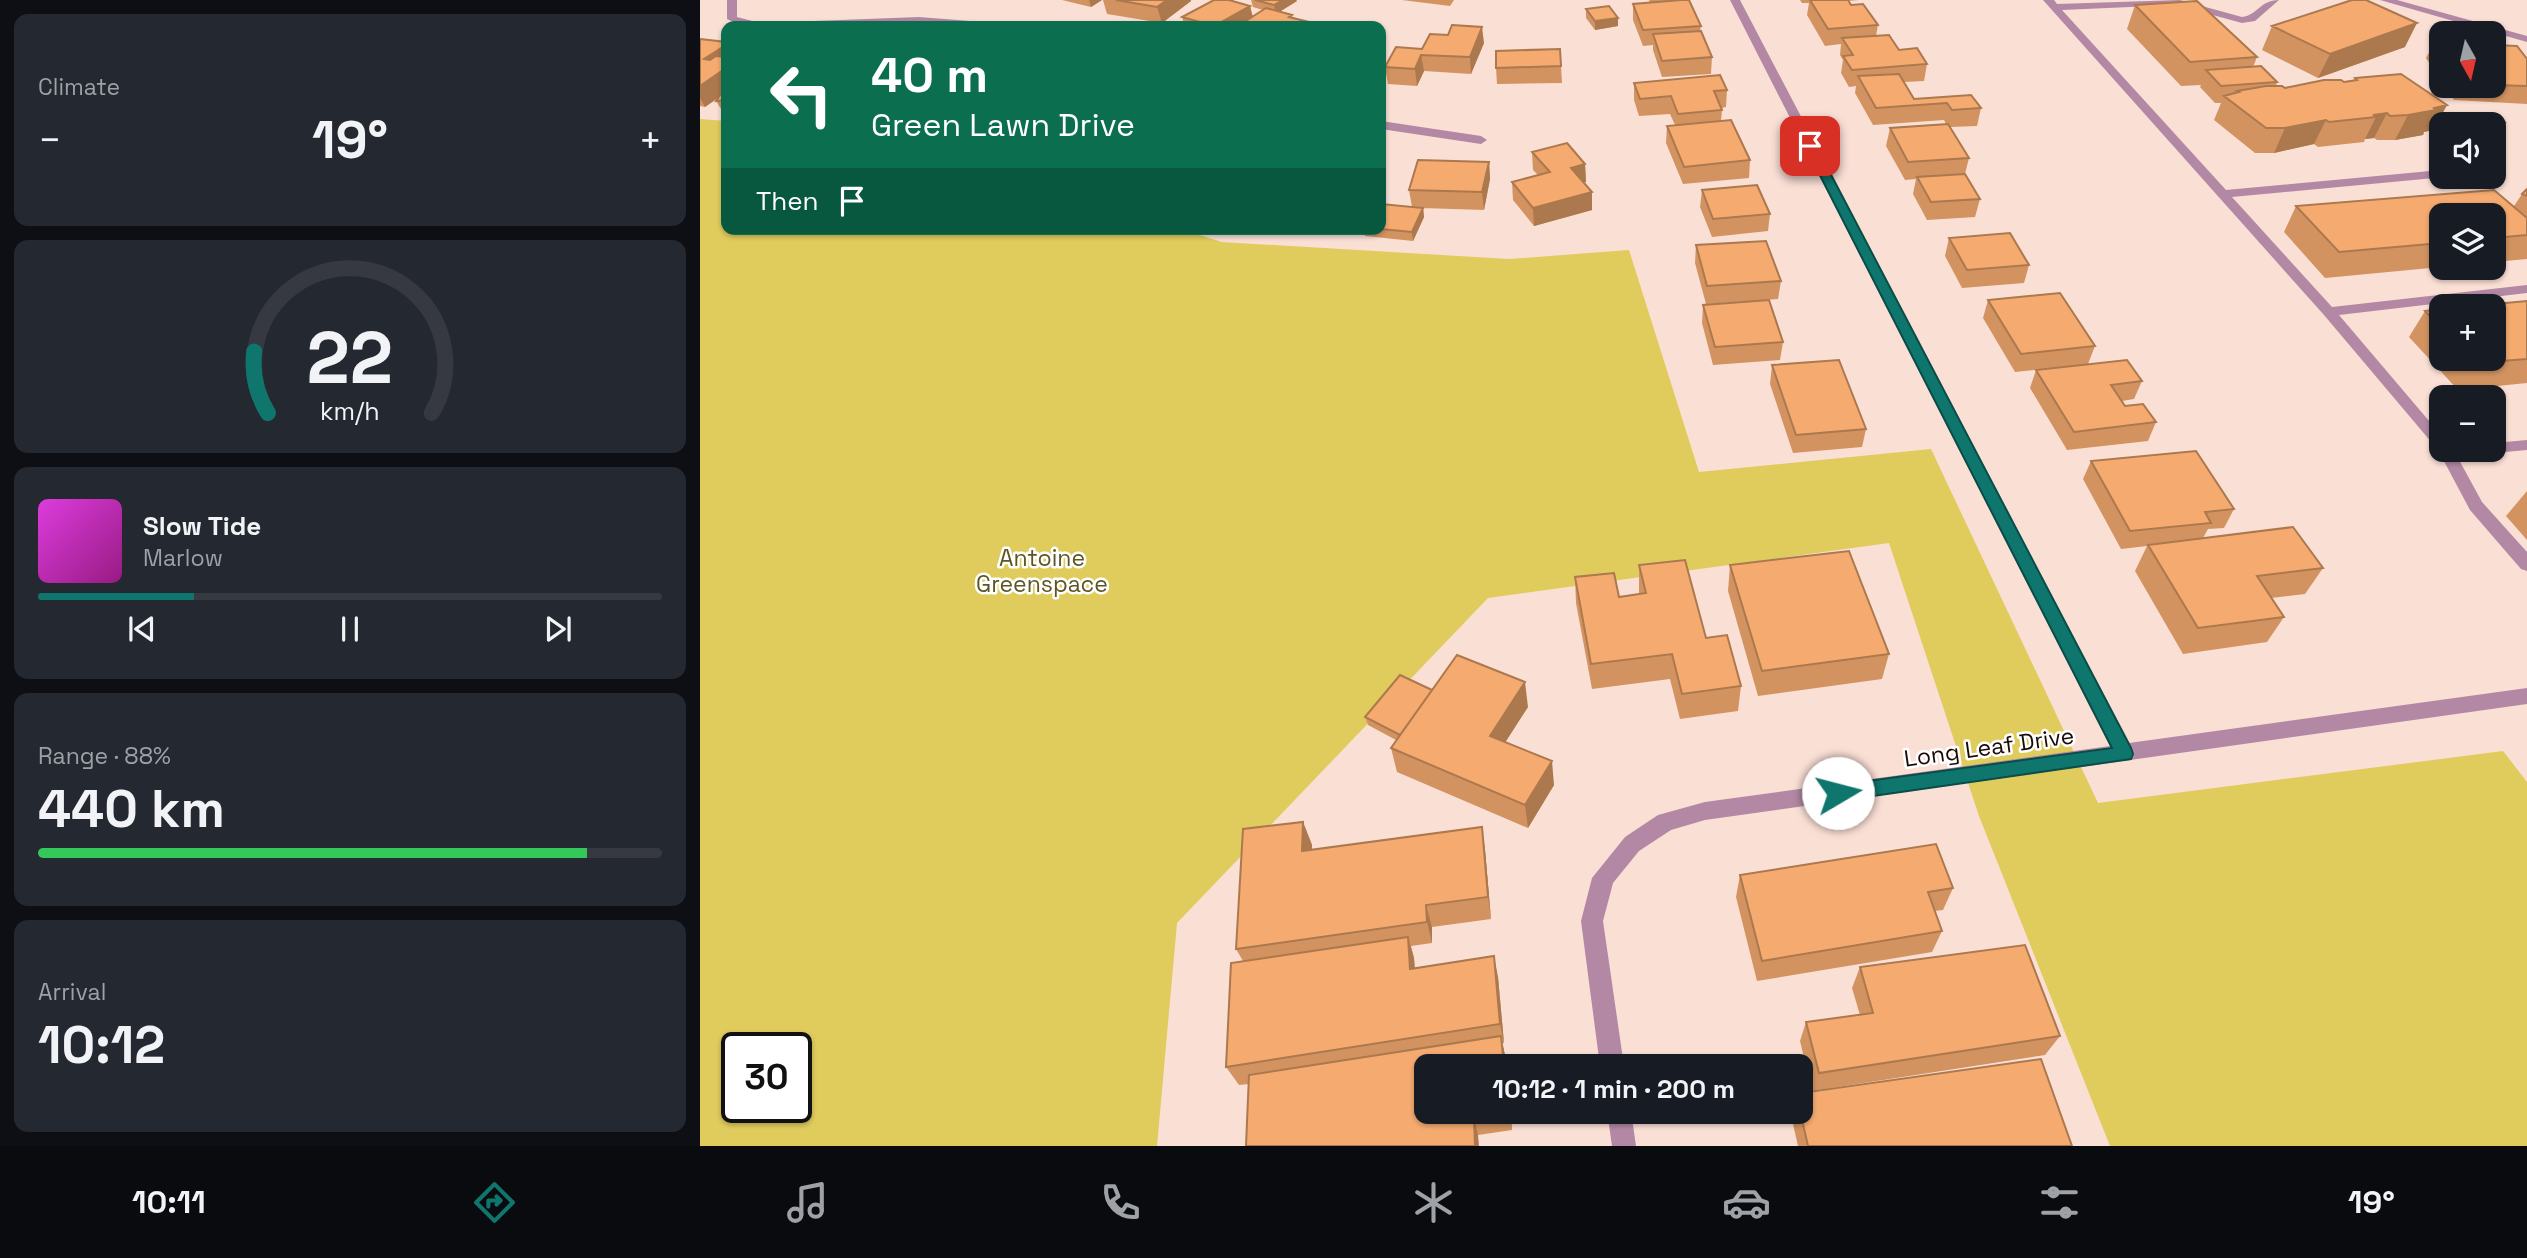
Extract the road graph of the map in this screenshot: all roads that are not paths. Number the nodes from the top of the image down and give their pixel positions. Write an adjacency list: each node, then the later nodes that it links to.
1 (732, 0): 6 (street)
2 (1735, 0): 22 (street)
3 (2274, 0): 5 (street)
4 (2385, 0): 9 (street)
5 (2052, 3): 13 (street)
6 (736, 21)
7 (884, 21): 8 (street)
8 (918, 21)
9 (2527, 39)
10 (1386, 126): 11 (street)
11 (1481, 140)
12 (2429, 175): 13 (street)
13 (2223, 194): 15 (street)
14 (2527, 289): 15 (street)
15 (2329, 312): 16 (street)
16 (2429, 430)
17 (2527, 445): 18 (street)
18 (2506, 447)
19 (2452, 462): 20 (street)
20 (2527, 564)
21 (2527, 696): 22 (street, Long Leaf Drive)
22 (2124, 754): 23 (street, Long Leaf Drive)
23 (1610, 1054)
24 (1621, 1124): 25 (street)
25 (1624, 1146)

